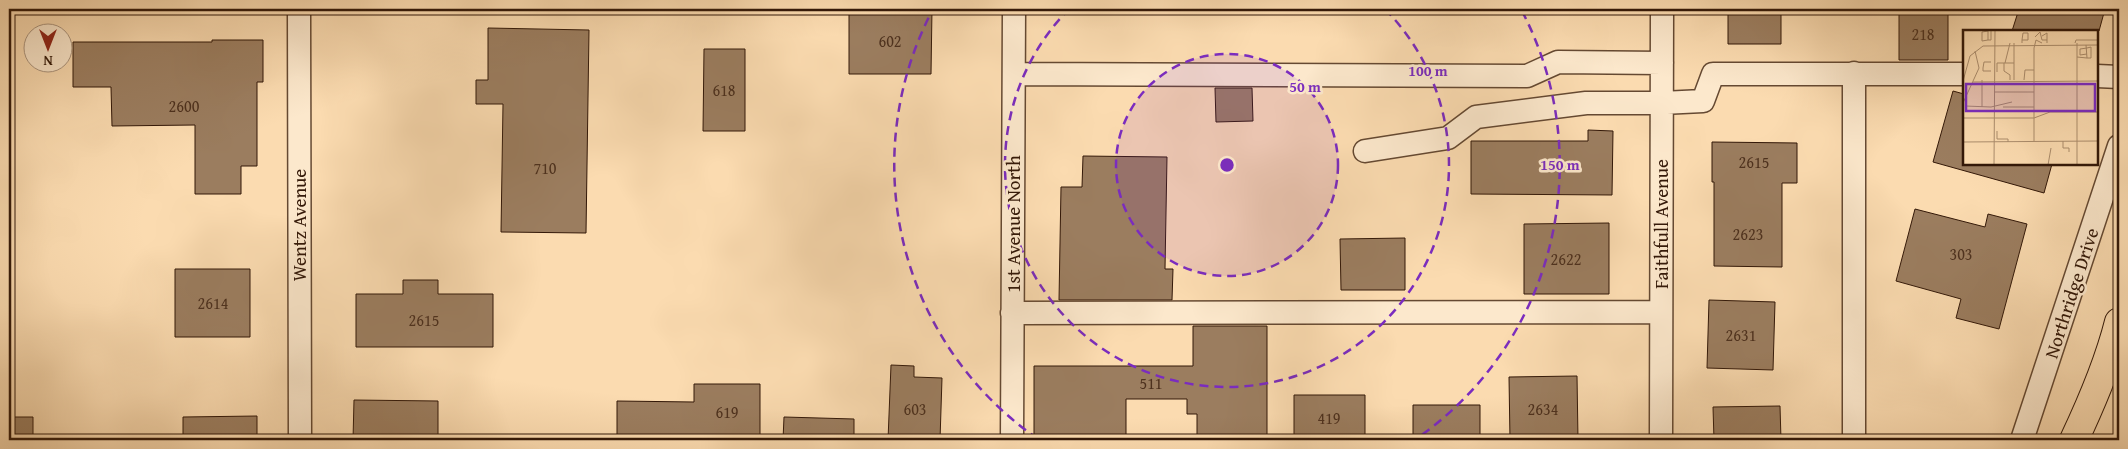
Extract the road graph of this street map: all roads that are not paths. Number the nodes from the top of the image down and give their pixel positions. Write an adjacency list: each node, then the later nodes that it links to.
1 (299, 9): 16 (street, Wentz Avenue)
2 (1014, 9): 6 (street, 1st Avenue North)
3 (1662, 9): 4 (street, Faithfull Avenue)
4 (1662, 63): 6 (street); 10 (street, Faithfull Avenue)
5 (1854, 72): 7 (street); 10 (street); 19 (street)
6 (1014, 74): 14 (street, 1st Avenue North)
7 (1963, 74)
8 (2098, 76): 9 (street)
9 (2119, 77)
10 (1662, 103): 12 (street); 13 (street, Faithfull Avenue)
11 (2119, 146): 20 (street, Northridge Drive)
12 (1365, 151)
13 (1661, 312): 14 (street); 18 (street, Faithfull Avenue)
14 (1012, 313): 17 (street, 1st Avenue North)
15 (2119, 322): 21 (highway)
16 (300, 440)
17 (1012, 440)
18 (1661, 440)
19 (1854, 440)
20 (2022, 440)
21 (2074, 440)

